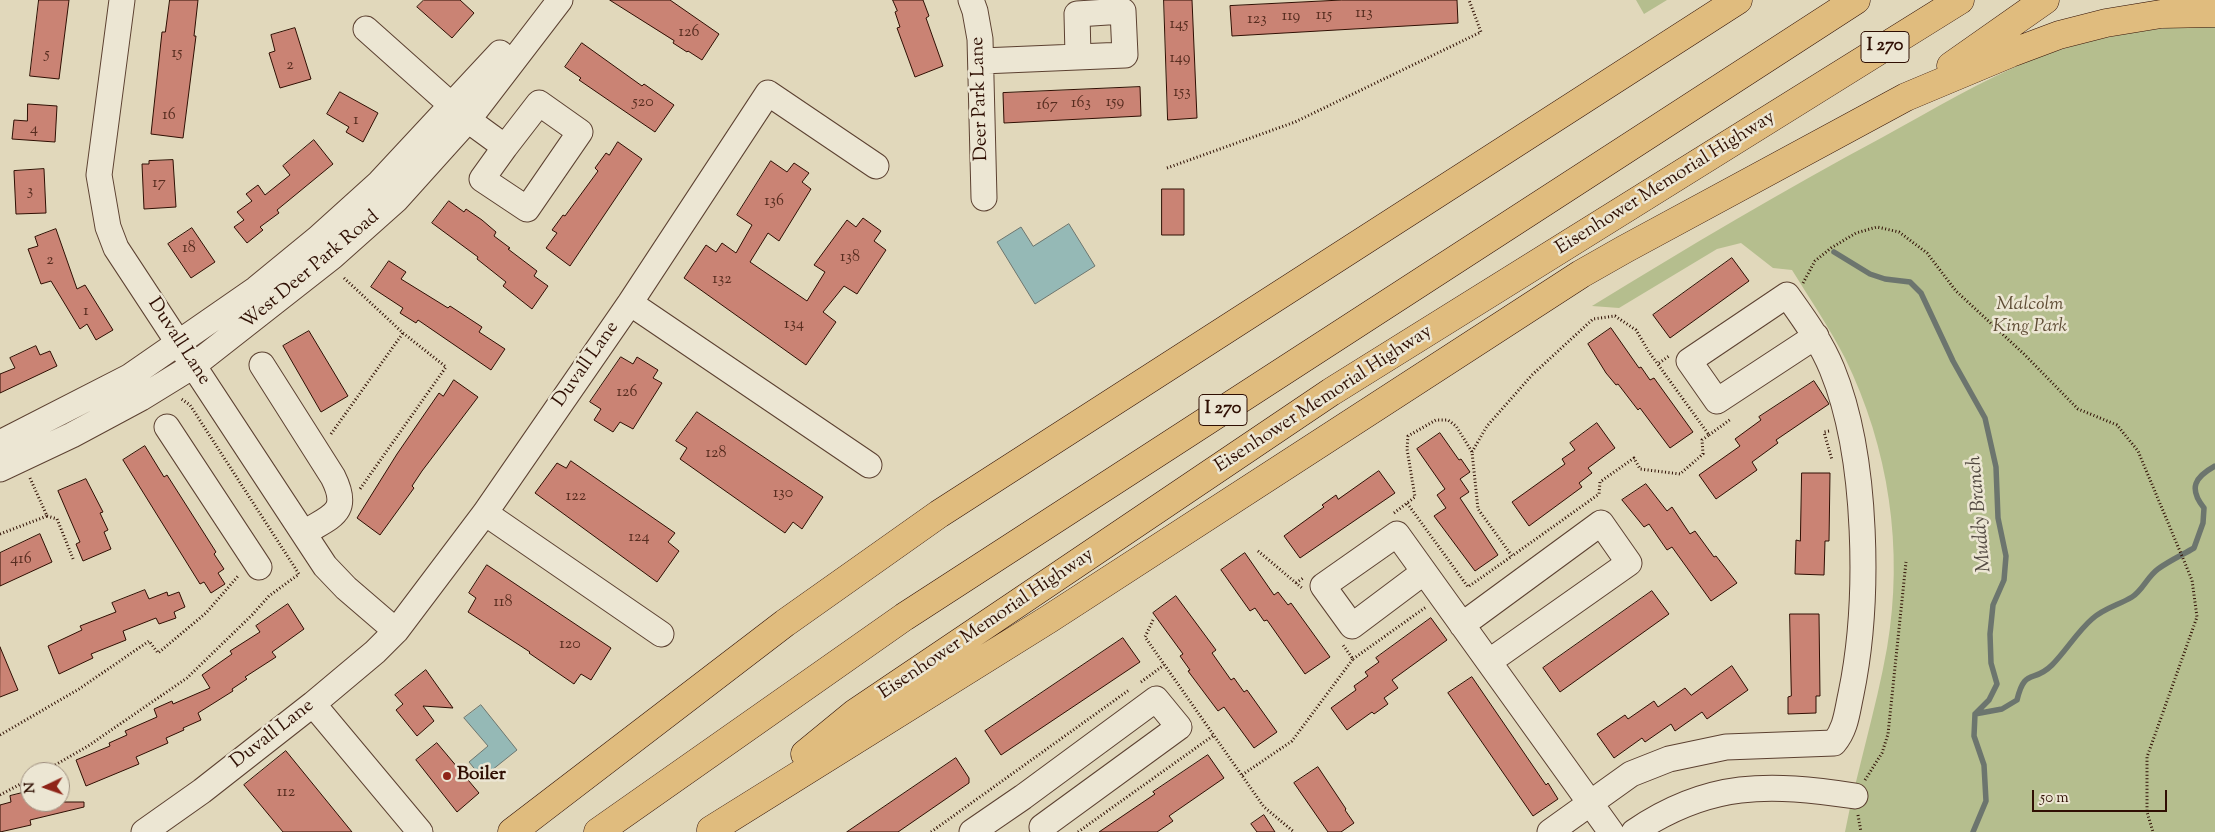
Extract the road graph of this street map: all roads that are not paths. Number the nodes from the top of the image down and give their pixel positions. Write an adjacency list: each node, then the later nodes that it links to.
1 (122, 0): 22 (street, Duvall Lane)
2 (538, 0): 16 (street, West Deer Park Road)
3 (560, 0): 16 (street, West Deer Park Road)
4 (971, 0): 14 (street, Deer Park Lane)
5 (1724, 0): 12 (highway)
6 (1738, 0): 12 (highway)
7 (1856, 0): 46 (highway, I 270)
8 (1960, 0): 42 (highway, Eisenhower Memorial Highway / I 270)
9 (2045, 0): 15 (highway)
10 (2215, 13): 15 (highway)
11 (366, 29): 16 (street)
12 (1684, 34): 45 (highway)
13 (1078, 56): 14 (street)
14 (982, 61): 19 (street, Deer Park Lane)
15 (1906, 97): 42 (highway)
16 (460, 113): 17 (street); 22 (street, West Deer Park Road); 24 (street, West Deer Park Road)
17 (505, 147)
18 (876, 166): 20 (street, Duvall Lane)
19 (984, 198)
20 (630, 303): 27 (street); 29 (street, Duvall Lane)
21 (1816, 336): 21 (street); 40 (street)
22 (177, 343): 24 (street, Duvall Lane); 26 (street, West Deer Park Road)
23 (262, 365): 30 (street)
24 (193, 366): 28 (street, West Deer Park Road); 30 (street, Duvall Lane)
25 (167, 427): 31 (street)
26 (0, 443)
27 (869, 465)
28 (0, 469)
29 (485, 513): 34 (street, Duvall Lane); 35 (street)
30 (304, 534): 34 (street, Duvall Lane)
31 (250, 566)
32 (1424, 572): 33 (street)
33 (1462, 625): 36 (street); 36 (street)
34 (396, 631): 37 (street, Duvall Lane)
35 (661, 634)
36 (1490, 661): 40 (street)
37 (312, 704): 43 (street, Duvall Lane); 44 (street)
38 (1855, 796): 50 (street)
39 (1023, 797): 41 (street); 41 (street); 47 (street)
40 (1590, 803): 48 (street); 49 (street)
41 (1044, 829)
42 (710, 831)
43 (144, 832)
44 (420, 832)
45 (512, 832)
46 (598, 832)
47 (972, 832)
48 (1550, 832)
49 (1610, 832)
50 (1634, 832)

